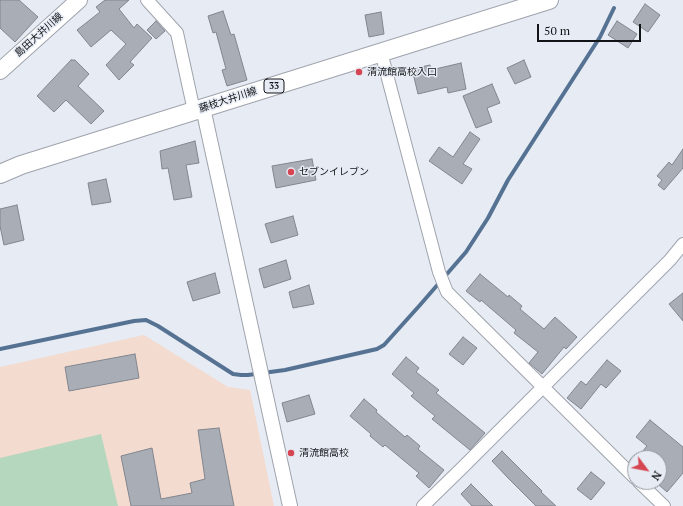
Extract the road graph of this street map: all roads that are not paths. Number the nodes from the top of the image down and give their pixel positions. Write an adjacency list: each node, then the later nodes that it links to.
1 (79, 0): 5 (main road, 島田大井川線)
2 (147, 0): 6 (street)
3 (550, 0): 4 (main road, 藤枝大井川線 / 33)
4 (381, 52): 6 (main road, 藤枝大井川線 / 33); 9 (street)
5 (3, 63)
6 (199, 109): 7 (main road, 藤枝大井川線 / 33); 12 (street)
7 (0, 174)
8 (683, 244): 9 (street)
9 (542, 388): 10 (street); 13 (street)
10 (627, 470)
11 (647, 490): 14 (street)
12 (290, 506)
13 (423, 506)
14 (664, 506)

